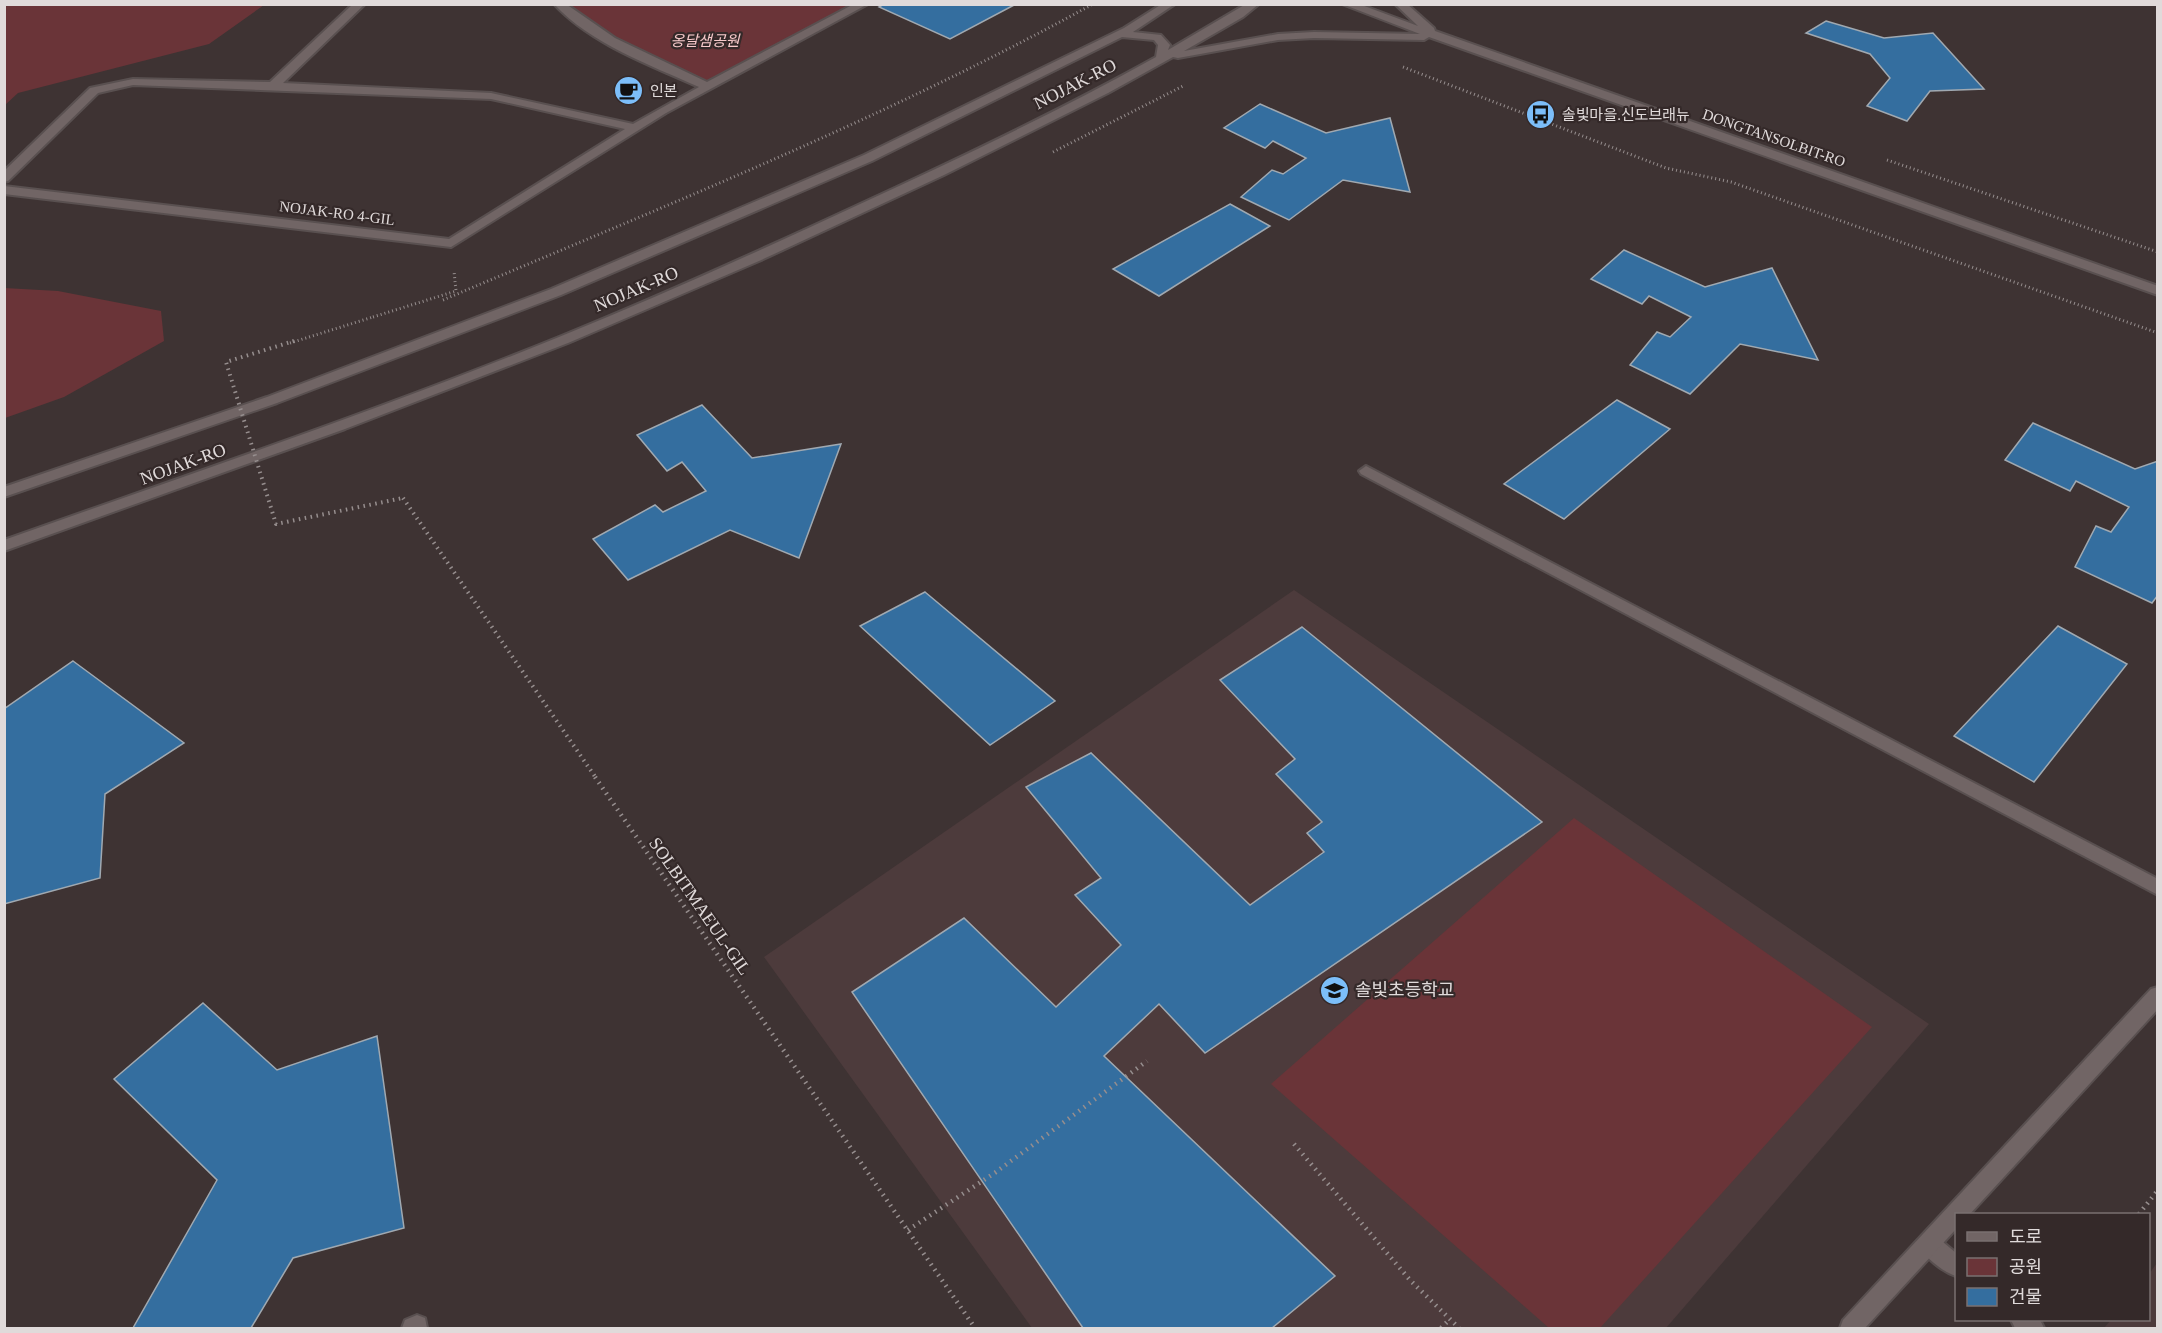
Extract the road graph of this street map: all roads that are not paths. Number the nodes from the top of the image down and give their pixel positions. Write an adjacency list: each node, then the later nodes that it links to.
1 (360, 4): 11 (street)
2 (559, 4): 12 (street)
3 (863, 4): 12 (street)
4 (1170, 4): 8 (street, NOJAK-RO)
5 (1254, 4): 10 (street, NOJAK-RO)
6 (1347, 4): 9 (street, DONGTANSOLBIT-RO)
7 (1400, 4): 9 (street)
8 (1120, 34): 10 (street); 18 (street, NOJAK-RO)
9 (1440, 38): 10 (street); 16 (street, DONGTANSOLBIT-RO)
10 (1161, 59): 19 (street, NOJAK-RO)
11 (273, 86): 13 (street); 14 (street)
12 (708, 87): 13 (street)
13 (634, 128): 15 (street, NOJAK-RO 4-GIL)
14 (4, 178)
15 (4, 190)
16 (2157, 291)
17 (1366, 471): 20 (street)
18 (4, 492)
19 (4, 546)
20 (2157, 888)
21 (2157, 995): 22 (street)
22 (1957, 1213)
23 (1955, 1216): 24 (street)
24 (1929, 1244): 25 (street); 26 (street)
25 (1955, 1265)
26 (1851, 1329)

